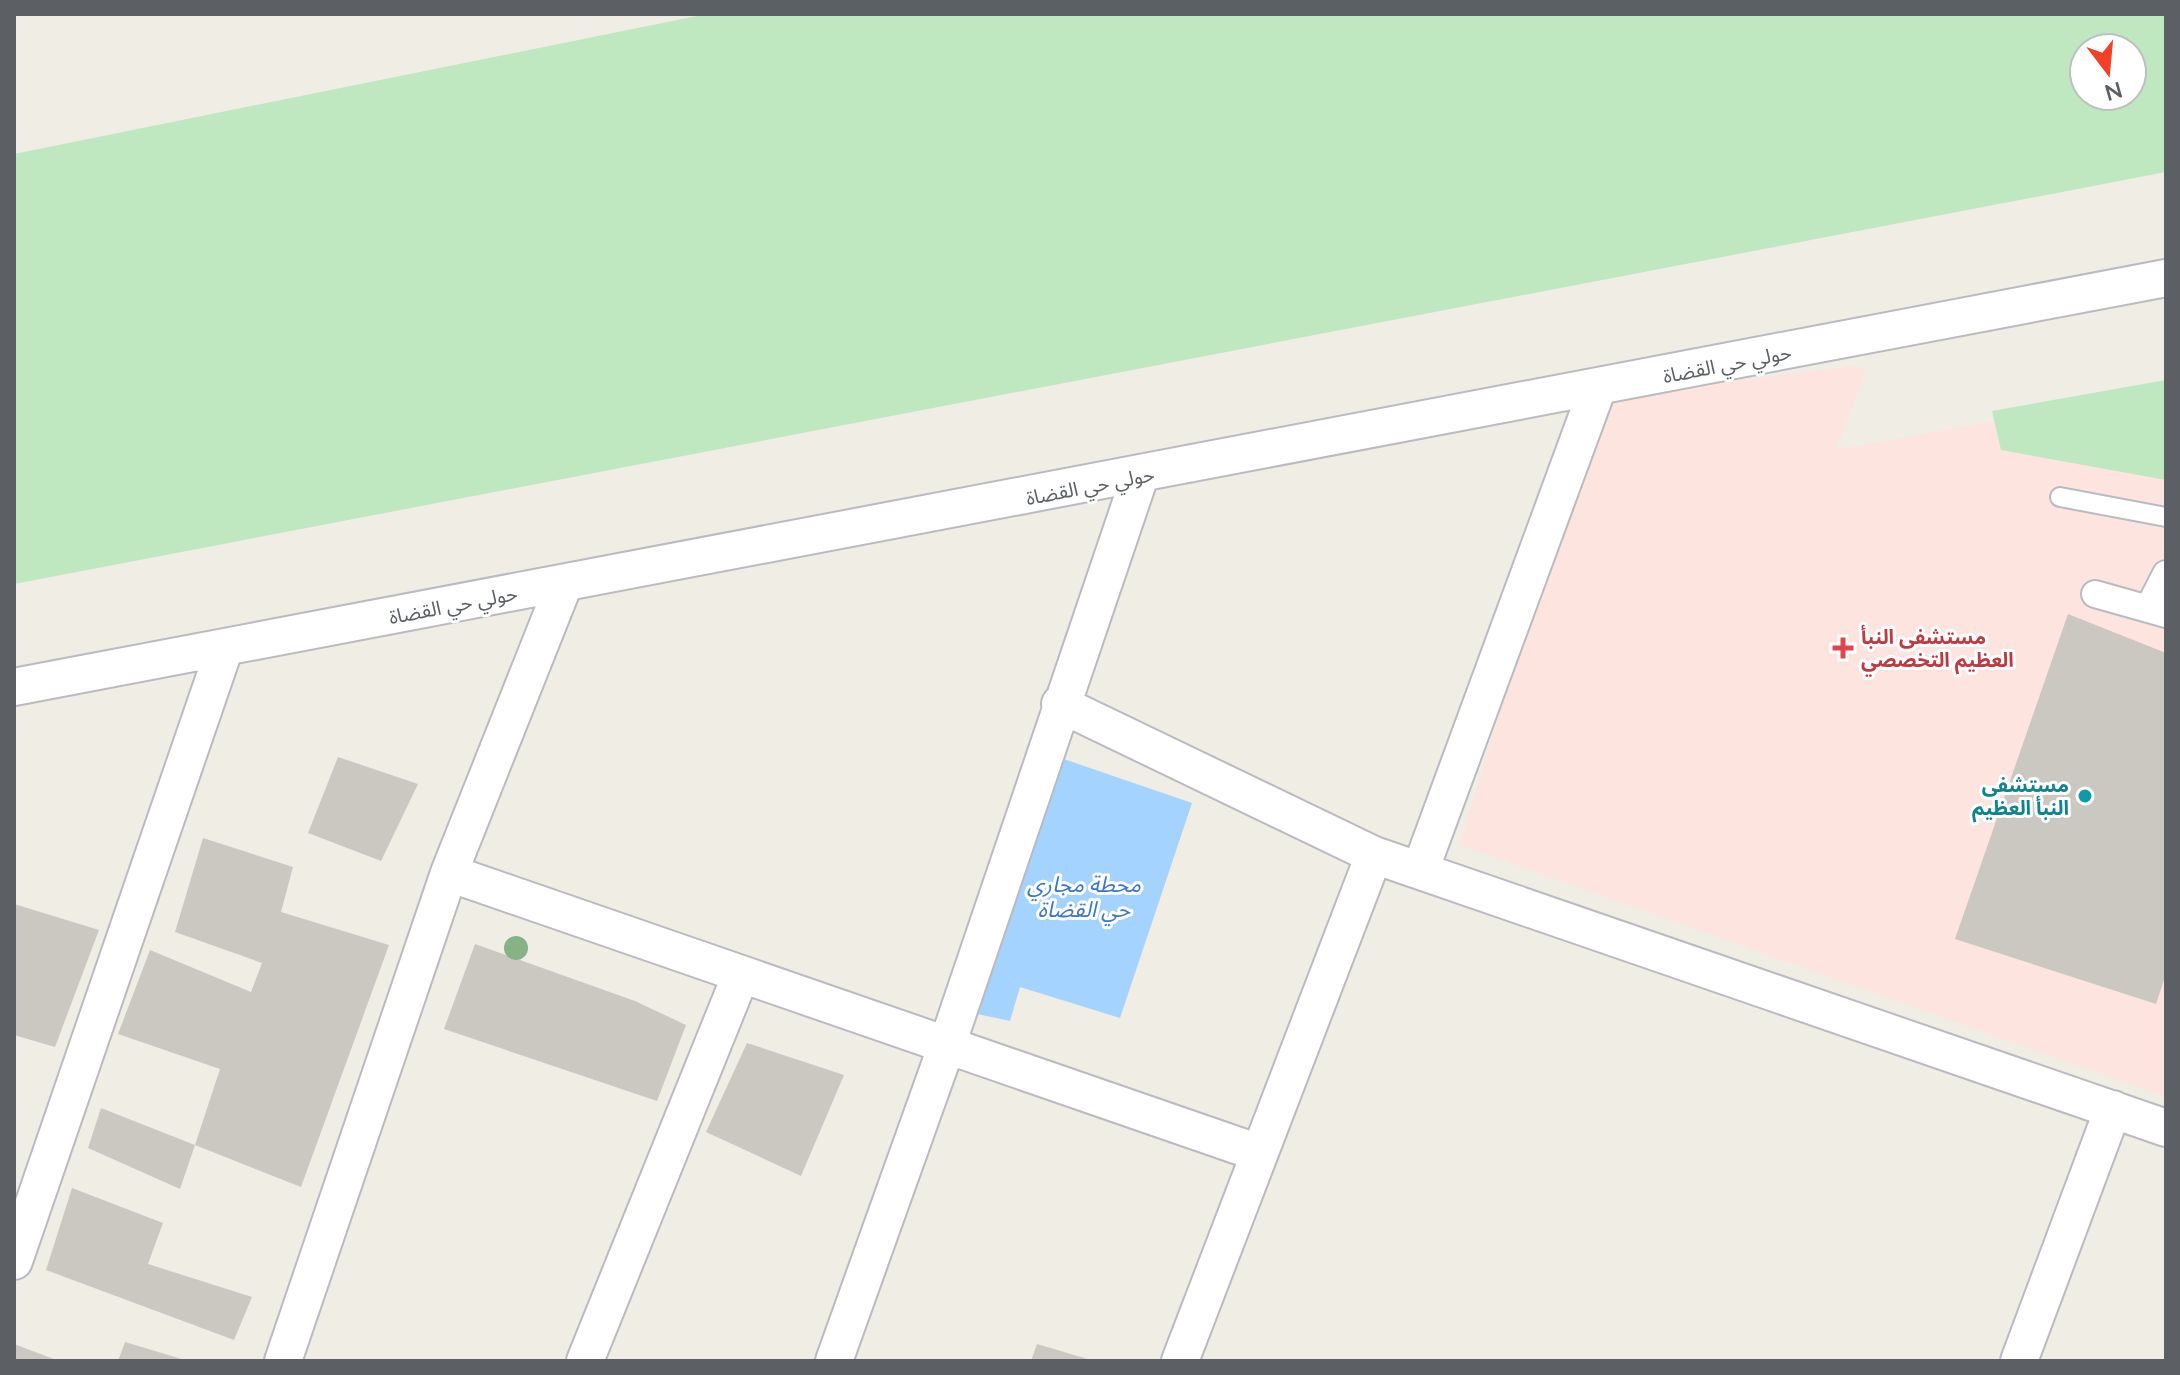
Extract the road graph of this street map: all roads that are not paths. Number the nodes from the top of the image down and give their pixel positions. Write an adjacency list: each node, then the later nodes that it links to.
1 (2166, 278): 2 (street, حولي حي القضاة)
2 (1598, 387): 3 (street, حولي حي القضاة); 14 (street)
3 (1140, 476): 7 (street, حولي حي القضاة); 12 (street)
4 (2060, 497): 5 (lane)
5 (2166, 517)
6 (2166, 574): 9 (street)
7 (564, 584): 10 (street, حولي حي القضاة); 15 (street)
8 (2095, 594): 9 (street)
9 (2157, 610)
10 (225, 647): 11 (street, حولي حي القضاة); 21 (street)
11 (14, 687)
12 (1060, 704): 13 (street); 17 (street)
13 (1374, 855): 14 (street); 20 (street)
14 (1421, 868): 18 (street)
15 (449, 873): 16 (street); 23 (street)
16 (740, 977): 17 (street); 24 (street)
17 (947, 1045): 20 (street); 25 (street)
18 (2113, 1109): 19 (street); 27 (street)
19 (2166, 1128)
20 (1259, 1153): 26 (street)
21 (27, 1178): 22 (street)
22 (14, 1261)
23 (283, 1361)
24 (585, 1361)
25 (834, 1361)
26 (1180, 1361)
27 (2019, 1361)

